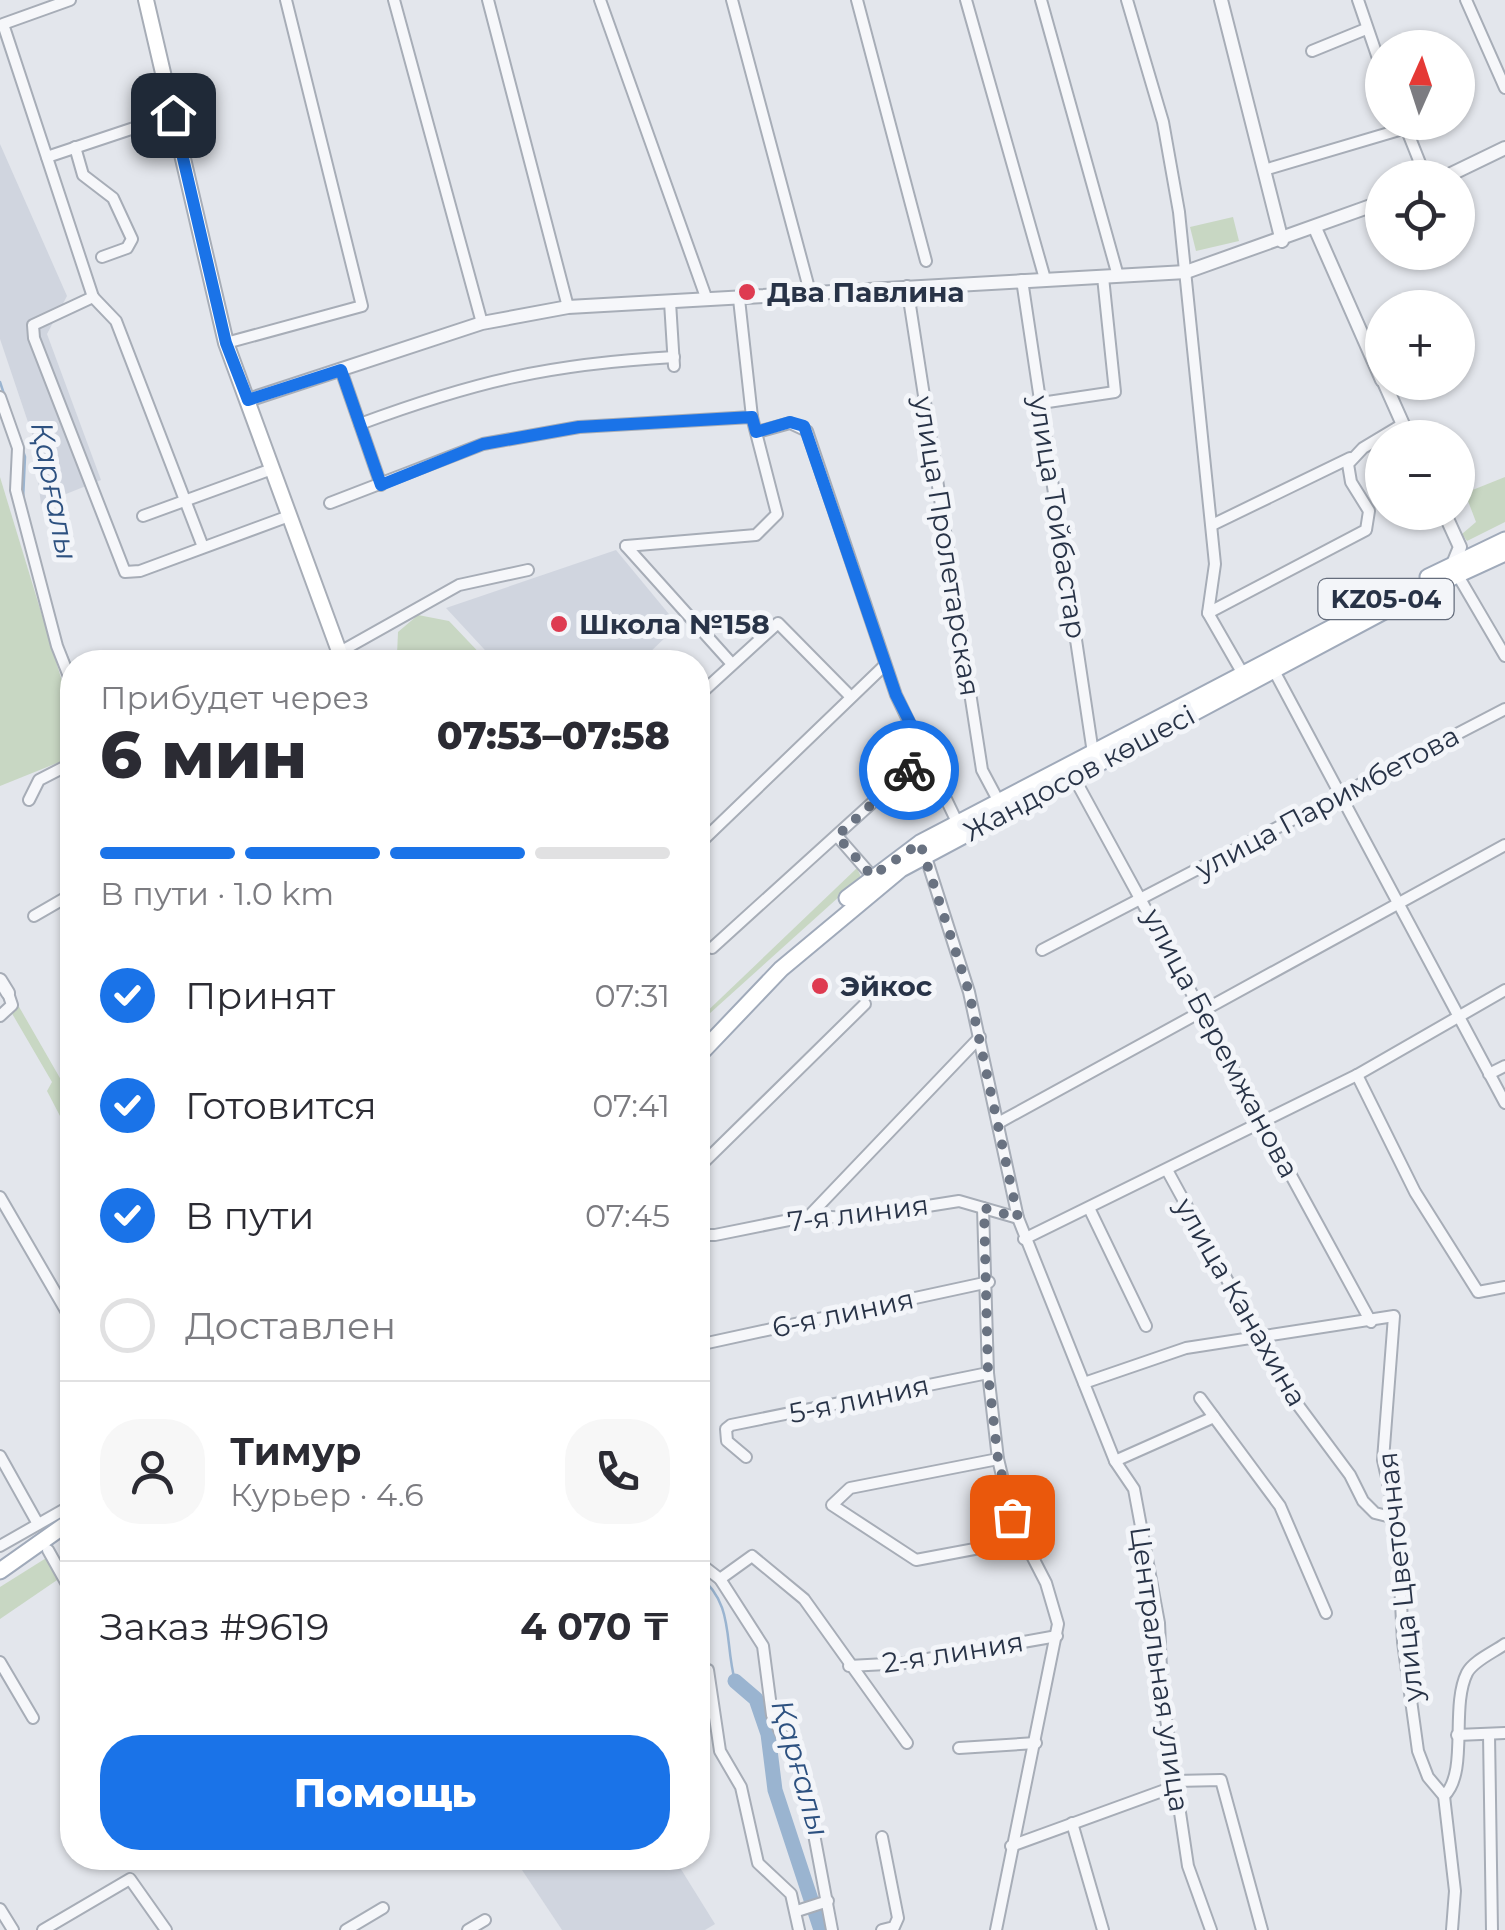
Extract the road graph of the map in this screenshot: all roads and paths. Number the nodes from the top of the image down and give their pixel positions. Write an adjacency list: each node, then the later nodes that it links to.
1 (70, 0): 22 (street)
2 (146, 0): 18 (main road)
3 (286, 0): 44 (street)
4 (394, 0): 42 (street)
5 (488, 0): 41 (street)
6 (600, 0): 39 (street)
7 (732, 0): 36 (street)
8 (858, 0): 29 (street)
9 (966, 0): 33 (street)
10 (1041, 0): 31 (street)
11 (1126, 0): 30 (street)
12 (1220, 0): 24 (street)
13 (1358, 0): 15 (street)
14 (1466, 0): 17 (street)
15 (1366, 28): 16 (street)
16 (1312, 51)
17 (1505, 88)
18 (173, 115): 20 (street); 44 (main road)
19 (1365, 138): 24 (street)
20 (75, 146): 22 (street); 28 (street)
21 (1505, 148): 23 (street)
22 (47, 156): 37 (street)
23 (1475, 163)
24 (1264, 170): 27 (street)
25 (1365, 209): 26 (street)
26 (1315, 228): 27 (street); 43 (street)
27 (1282, 241): 30 (street)
28 (102, 257)
29 (926, 261)
30 (1186, 272): 31 (street); 60 (street)
31 (1118, 276): 32 (street)
32 (1103, 277): 33 (street); 48 (street)
33 (1045, 279): 34 (street)
34 (1022, 280): 35 (street); 48 (street, улица Тойбастар)
35 (907, 286): 36 (street); 85 (street, улица Пролетарская)
36 (810, 292): 38 (street)
37 (93, 297): 56 (street); 63 (street)
38 (739, 299): 39 (street); 49 (street)
39 (708, 300): 40 (street)
40 (670, 302): 41 (street); 50 (street)
41 (568, 306): 42 (street)
42 (482, 323): 45 (street)
43 (1365, 340)
44 (226, 343): 47 (main road)
45 (341, 370): 47 (street); 50 (street)
46 (0, 397): 70 (street)
47 (248, 400): 54 (main road)
48 (1041, 403): 79 (street, улица Тойбастар)
49 (752, 417): 51 (street); 55 (street)
50 (360, 424): 55 (street)
51 (756, 432): 72 (street); 73 (street)
52 (1365, 450): 53 (street)
53 (1351, 457): 60 (street); 67 (street)
54 (272, 469): 56 (street); 59 (main road)
55 (381, 485): 57 (street)
56 (185, 501): 58 (street); 63 (street)
57 (330, 503)
58 (143, 516)
59 (289, 516): 63 (street); 68 (main road)
60 (1212, 525): 67 (street)
61 (1452, 530): 65 (street)
62 (1505, 540): 65 (main road, Жандосов көшесі / KZ05-04)
63 (203, 547)
64 (1505, 553): 65 (main road, Жандосов көшесі / KZ05-04)
65 (1455, 569): 71 (street); 74 (main road, Жандосов көшесі / KZ05-04)
66 (528, 570): 69 (street)
67 (1208, 613): 75 (street)
68 (338, 650)
69 (354, 650)
70 (60, 656)
71 (1505, 656)
72 (732, 664): 76 (street); 77 (street)
73 (885, 665): 77 (street); 80 (street)
74 (1272, 666): 75 (main road, Жандосов көшесі / KZ05-04); 82 (main road, Жандосов көшесі / KZ05-04); 83 (street)
75 (1243, 674): 79 (main road, Жандосов көшесі / KZ05-04)
76 (710, 685)
77 (851, 697): 87 (street)
78 (1505, 708): 83 (street, улица Паримбетова)
79 (1093, 753): 82 (main road, Жандосов көшесі)
80 (926, 754): 86 (street); 88 (street)
81 (60, 769): 84 (street)
82 (1071, 771): 85 (main road, Жандосов көшесі); 90 (main road, Жандосов көшесі / KZ05-04); 92 (street, улица Беремжанова)
83 (1338, 796): 92 (street, улица Паримбетова); 94 (street)
84 (28, 800)
85 (999, 802): 86 (main road, Жандосов көшесі)
86 (958, 824): 90 (main road, Жандосов көшесі)
87 (710, 834)
88 (837, 836): 91 (street); 96 (street)
89 (1505, 845): 94 (street)
90 (922, 849): 91 (main road, Жандосов көшесі); 106 (street, Центральная улица); 107 (main road, Жандосов көшесі / KZ05-04)
91 (872, 876): 105 (main road, Жандосов көшесі)
92 (1144, 900): 97 (street, улица Паримбетова); 102 (street, улица Беремжанова)
93 (60, 901): 95 (street)
94 (1398, 901): 102 (street); 104 (street)
95 (34, 916)
96 (712, 948)
97 (1042, 950)
98 (0, 980): 100 (street)
99 (1505, 990): 104 (street)
100 (8, 993): 103 (street)
101 (865, 1004): 114 (street)
102 (1203, 1007): 112 (street); 113 (street, улица Беремжанова)
103 (0, 1016)
104 (1456, 1016): 109 (street); 110 (street)
105 (710, 1031)
106 (980, 1038): 112 (street, Центральная улица); 119 (street)
107 (710, 1044)
108 (1505, 1066): 109 (street)
109 (1489, 1074): 111 (street)
110 (1357, 1075): 113 (street); 124 (street)
111 (1505, 1103)
112 (1000, 1122): 120 (street, Центральная улица)
113 (1262, 1124): 115 (street); 126 (street, улица Беремжанова)
114 (710, 1156)
115 (1167, 1170): 118 (street); 128 (street, улица Канахина)
116 (0, 1198): 125 (street)
117 (984, 1208): 119 (street, 7-я линия); 120 (street, 7-я линия); 123 (street)
118 (1088, 1208): 122 (street); 127 (street)
119 (809, 1216): 121 (street, 7-я линия)
120 (1018, 1218): 122 (street, Центральная улица)
121 (710, 1235)
122 (1024, 1239): 131 (street, Центральная улица)
123 (989, 1282): 129 (street, 6-я линия); 130 (street)
124 (1505, 1286)
125 (60, 1301)
126 (1371, 1322): 128 (street); 139 (street, улица Цветочная)
127 (1146, 1326)
128 (1258, 1335): 131 (street); 139 (street, улица Канахина)
129 (710, 1342)
130 (988, 1373): 135 (street, 5-я линия); 136 (street)
131 (1084, 1383): 137 (street, Центральная улица)
132 (1200, 1398): 133 (street)
133 (1214, 1417): 137 (street); 151 (street)
134 (0, 1456): 140 (street)
135 (746, 1457)
136 (998, 1459): 142 (street); 142 (street)
137 (1115, 1461): 164 (street, Центральная улица)
138 (60, 1512): 140 (street)
139 (1396, 1518): 165 (street, улица Цветочная)
140 (38, 1524): 144 (street)
141 (60, 1528): 146 (main road)
142 (1022, 1540): 152 (street)
143 (60, 1541): 145 (main road)
144 (0, 1546)
145 (48, 1550): 147 (street); 149 (main road)
146 (0, 1571)
147 (60, 1571)
148 (710, 1572): 150 (street)
149 (0, 1580)
150 (720, 1580): 155 (street); 169 (street)
151 (1326, 1613)
152 (1057, 1636): 155 (street, 2-я линия); 162 (street)
153 (1505, 1644): 160 (street)
154 (0, 1662): 157 (street)
155 (850, 1666): 161 (street)
156 (710, 1684): 172 (street)
157 (34, 1718)
158 (1505, 1733): 159 (street)
159 (1490, 1734): 160 (street); 187 (street)
160 (1457, 1735): 165 (street)
161 (908, 1743)
162 (1036, 1743): 163 (street); 168 (street)
163 (959, 1748)
164 (1176, 1783): 166 (street); 184 (street, Центральная улица); 185 (street)
165 (1444, 1796): 186 (street)
166 (1072, 1823): 168 (street); 183 (street)
167 (882, 1838): 181 (street)
168 (1011, 1846): 182 (street)
169 (823, 1903): 172 (street); 180 (street)
170 (383, 1908): 177 (street)
171 (0, 1909): 174 (street)
172 (802, 1910): 179 (street)
173 (485, 1920): 178 (street)
174 (13, 1930)
175 (44, 1930): 176 (street)
176 (166, 1930)
177 (346, 1930)
178 (468, 1930)
179 (799, 1930)
180 (832, 1930)
181 (882, 1930)
182 (996, 1930)
183 (1102, 1930)
184 (1211, 1930)
185 (1262, 1930)
186 (1452, 1930)
187 (1492, 1930)

